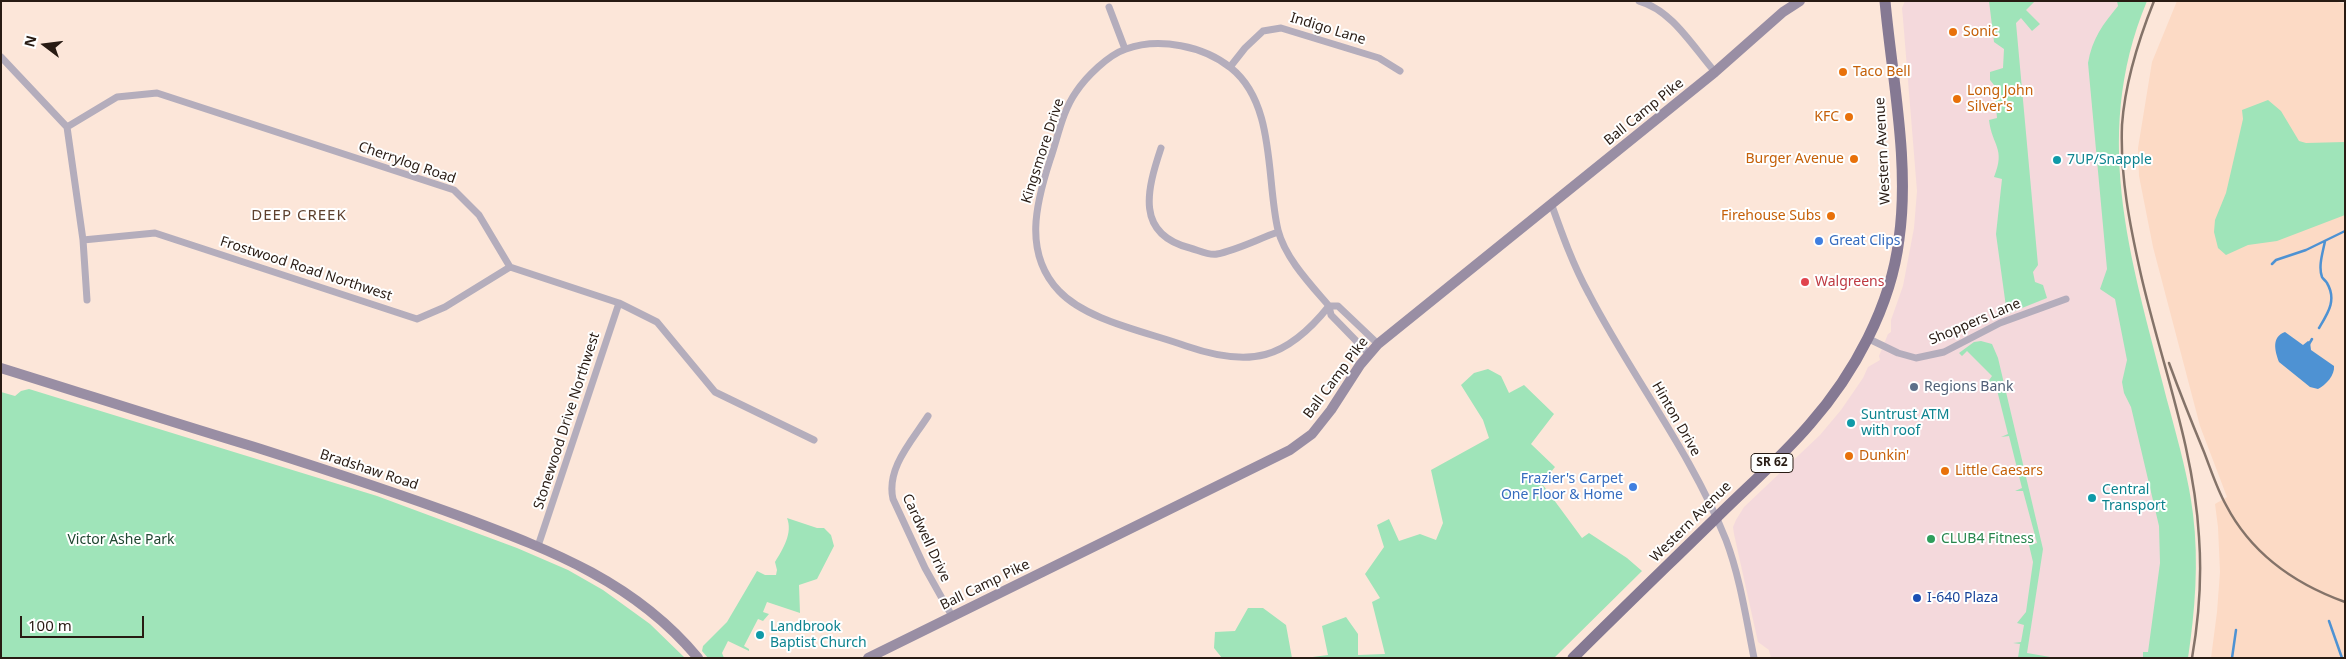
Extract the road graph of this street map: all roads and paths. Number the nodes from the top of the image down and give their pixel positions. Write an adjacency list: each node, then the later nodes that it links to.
1 (1639, 1): 5 (street)
2 (1787, 1): 7 (street, Ball Camp Pike)
3 (1800, 1): 7 (street)
4 (1886, 1): 23 (main road, Western Avenue / SR 62)
5 (1651, 3): 12 (street)
6 (1109, 7): 8 (street)
7 (1783, 12): 12 (street, Ball Camp Pike)
8 (1125, 49): 10 (street, Kingsmore Drive); 22 (street, Kingsmore Drive)
9 (1, 57): 13 (street)
10 (1230, 67): 11 (street, Indigo Lane); 16 (street, Kingsmore Drive)
11 (1400, 71)
12 (1715, 72): 15 (street, Ball Camp Pike)
13 (67, 126): 17 (street); 18 (street, Cherrylog Road)
14 (1161, 148): 16 (street)
15 (1551, 204): 24 (street, Ball Camp Pike); 29 (street, Hinton Drive)
16 (1278, 232): 22 (street, Kingsmore Drive)
17 (82, 240): 18 (street, Frostwood Road Northwest); 20 (street)
18 (510, 267): 21 (street)
19 (2066, 298): 23 (street, Shoppers Lane)
20 (86, 300)
21 (619, 303): 28 (street); 30 (street, Stonewood Drive Northwest)
22 (1329, 306): 24 (street, Kingsmore Drive); 25 (street, Kingsmore Drive)
23 (1867, 338): 29 (main road, Western Avenue / SR 62)
24 (1378, 344): 25 (street, Ball Camp Pike)
25 (1368, 353): 31 (street, Ball Camp Pike)
26 (1, 368): 30 (street, Bradshaw Road)
27 (928, 416): 31 (street, Cardwell Drive)
28 (814, 440)
29 (1716, 518): 34 (main road, Western Avenue / SR 62); 35 (street, Hinton Drive)
30 (538, 546): 32 (street, Bradshaw Road)
31 (952, 616): 33 (street, Ball Camp Pike)
32 (698, 658)
33 (868, 658)
34 (1573, 658)
35 (1754, 658)

